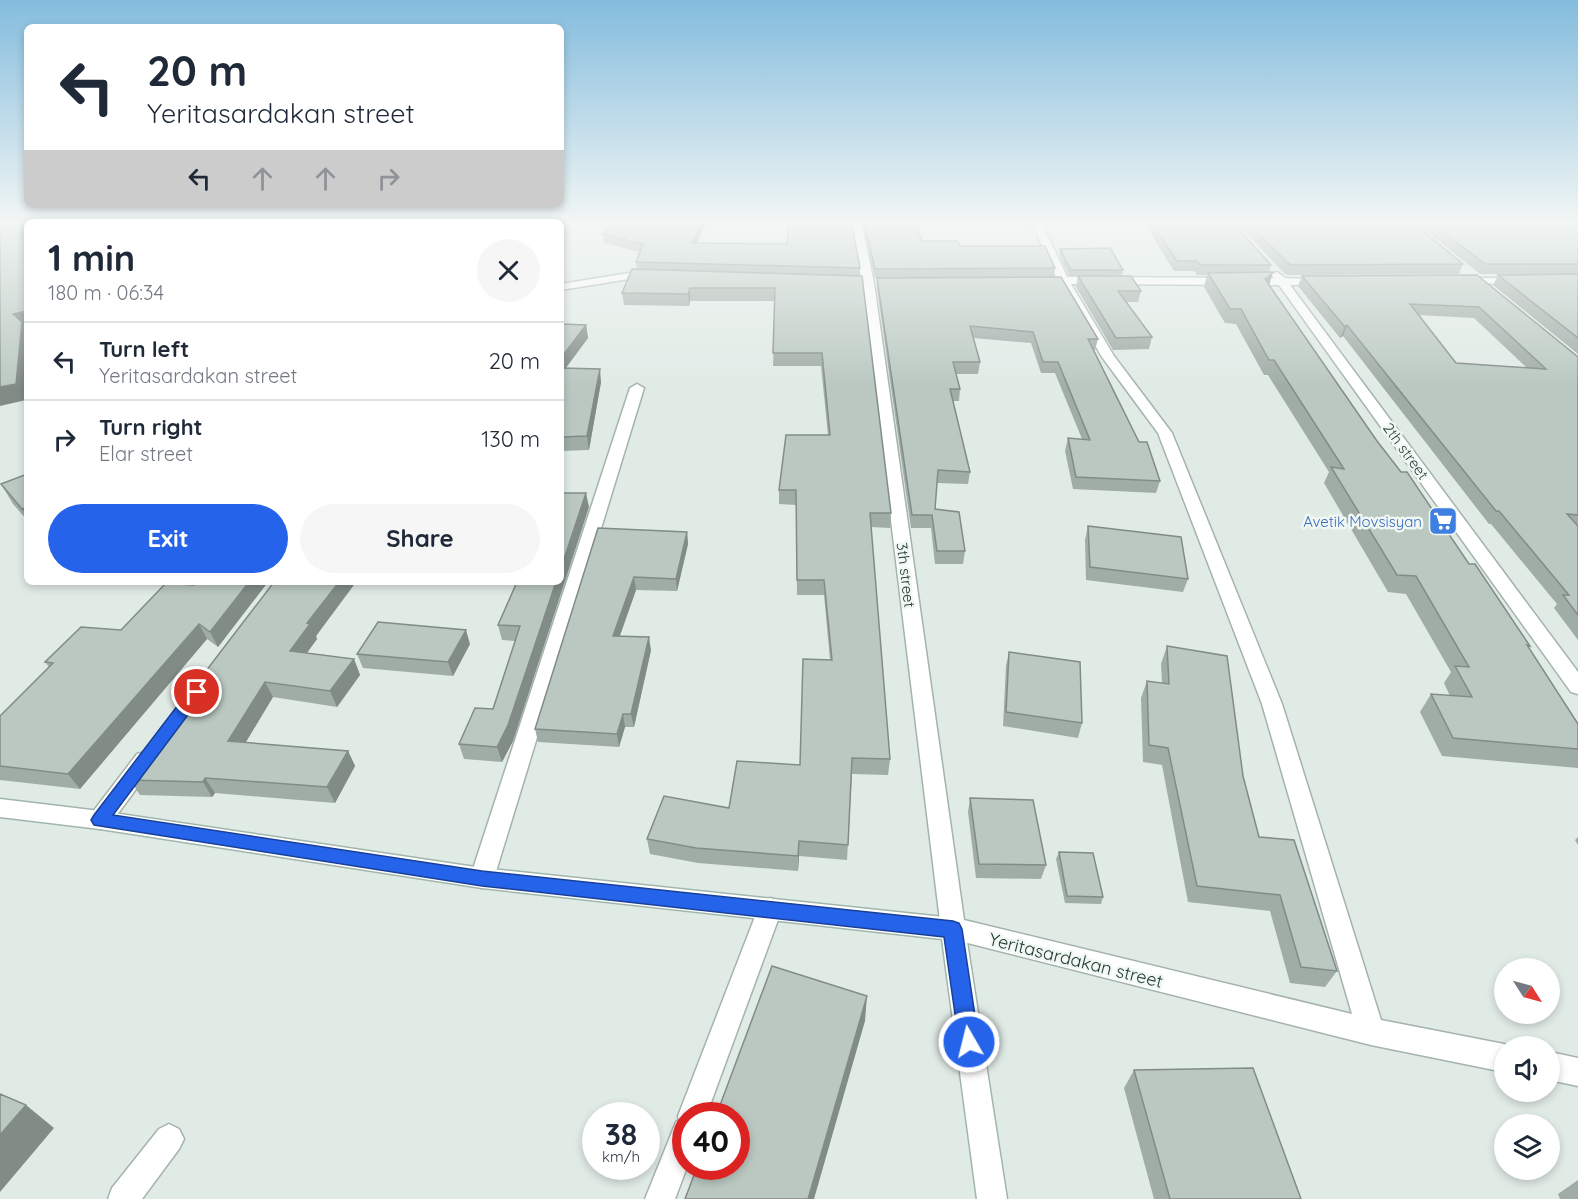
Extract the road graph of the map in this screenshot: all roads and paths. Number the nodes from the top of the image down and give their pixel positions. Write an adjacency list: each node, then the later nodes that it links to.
1 (623, 277): 13 (street)
2 (867, 277): 22 (street, 3th street)
3 (1062, 277): 7 (street)
4 (1279, 277): 11 (street, 2th street)
5 (1475, 277): 10 (street)
6 (1029, 280): 7 (street)
7 (1063, 280): 11 (street); 23 (street)
8 (1534, 280): 10 (street)
9 (1445, 281): 10 (street)
10 (1480, 281): 14 (street)
11 (1283, 282): 12 (street); 16 (street, 2th street)
12 (1341, 282)
13 (564, 287)
14 (1498, 296)
15 (637, 387): 20 (street)
16 (1578, 687)
17 (158, 744): 19 (street)
18 (0, 808): 19 (street, Yeritasardakan street)
19 (100, 820): 20 (street, Yeritasardakan street)
20 (482, 878): 21 (street, Yeritasardakan street)
21 (770, 909): 22 (street, Yeritasardakan street); 27 (street)
22 (953, 929): 23 (street, Yeritasardakan street); 32 (street, 3th street)
23 (1371, 1032): 24 (street, Yeritasardakan street)
24 (1494, 1056)
25 (1560, 1068): 26 (street)
26 (1578, 1072)
27 (697, 1102)
28 (169, 1139): 30 (street)
29 (672, 1168): 31 (street)
30 (123, 1199)
31 (660, 1199)
32 (992, 1199)

